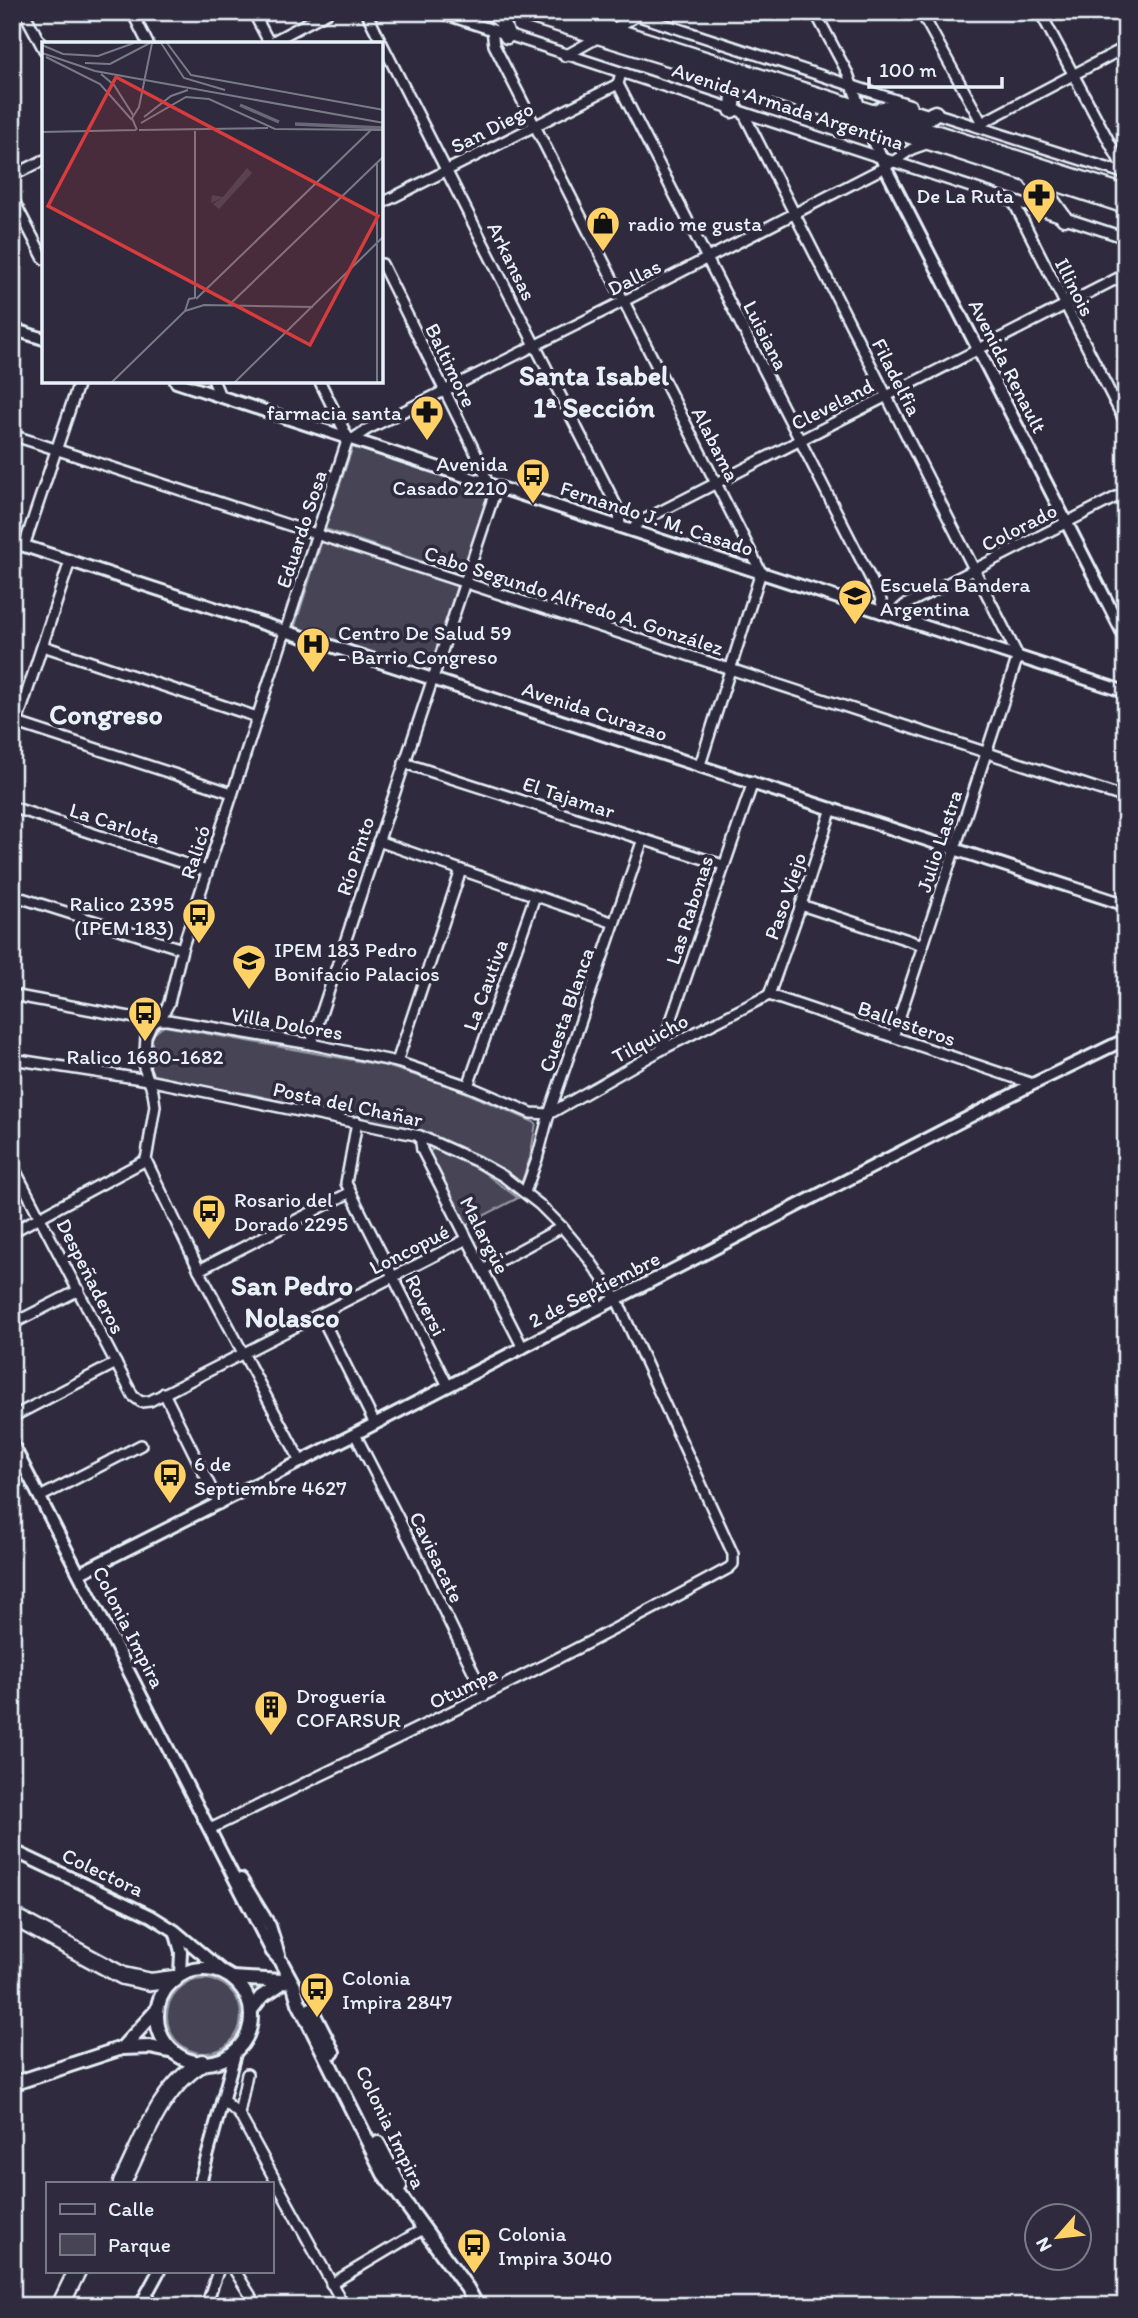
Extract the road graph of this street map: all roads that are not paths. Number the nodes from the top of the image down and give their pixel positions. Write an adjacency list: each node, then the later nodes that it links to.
1 (24, 12): 23 (street)
2 (132, 12): 18 (street)
3 (253, 12): 19 (street)
4 (328, 12): 20 (street)
5 (366, 12): 21 (street, Arkansas)
6 (438, 12): 15 (street, Avenida Armada Argentina)
7 (491, 12): 16 (main road)
8 (519, 12): 17 (main road, Avenida Armada Argentina)
9 (557, 12): 14 (main road, Avenida Armada Argentina)
10 (815, 12): 30 (street)
11 (921, 12): 36 (street)
12 (1040, 12): 28 (street)
13 (635, 13): 14 (street); 30 (street, Avenida Armada Argentina)
14 (610, 29): 17 (street); 31 (main road, Avenida Armada Argentina)
15 (492, 30): 16 (street, Avenida Armada Argentina); 35 (street, Alabama)
16 (507, 36): 25 (street, Avenida Armada Argentina)
17 (597, 37): 25 (street); 26 (main road, Avenida Armada Argentina)
18 (147, 42)
19 (268, 42)
20 (273, 42)
21 (381, 42)
22 (383, 45): 40 (street, Arkansas)
23 (42, 46)
24 (1126, 47): 28 (street)
25 (565, 56): 27 (street, Avenida Armada Argentina)
26 (676, 60): 32 (main road); 34 (main road, Avenida Armada Argentina)
27 (621, 73): 29 (street); 32 (street, Avenida Armada Argentina)
28 (1073, 75): 36 (street); 42 (street)
29 (618, 83): 35 (street, San Diego); 53 (street, Luisiana)
30 (851, 85): 31 (street); 33 (street, Avenida Armada Argentina)
31 (860, 107): 34 (main road, Avenida Armada Argentina)
32 (738, 112): 39 (street, Avenida Armada Argentina); 49 (street, Filadelfia)
33 (935, 113): 34 (main road); 36 (street, Avenida Armada Argentina)
34 (871, 117): 37 (main road, Avenida Armada Argentina); 39 (street, Avenida Renault); 44 (main road, Avenida Armada Argentina)
35 (534, 125): 40 (street, San Diego); 56 (street, Alabama)
36 (979, 125): 42 (street, Avenida Armada Argentina)
37 (929, 143): 39 (street, Dallas); 41 (main road, Avenida Armada Argentina)
38 (42, 161): 43 (street)
39 (887, 163): 46 (street, Avenida Armada Argentina); 49 (street, Dallas); 61 (street, Avenida Renault)
40 (447, 169): 47 (street, San Diego); 60 (street, Arkansas)
41 (1025, 173): 48 (main road, Avenida Armada Argentina); 50 (main road)
42 (1124, 174)
43 (12, 176)
44 (1126, 193)
45 (12, 197): 52 (street)
46 (1013, 201): 50 (street, Avenida Armada Argentina); 57 (street, Illinois)
47 (383, 202)
48 (1126, 206)
49 (794, 214): 53 (street, Dallas); 68 (street, Filadelfia)
50 (1064, 218): 51 (street, Avenida Armada Argentina)
51 (1126, 238)
52 (42, 255)
53 (708, 259): 56 (street, Dallas); 72 (street, Luisiana)
54 (383, 266): 66 (street, Baltimore)
55 (1126, 274): 57 (street, Cleveland)
56 (624, 301): 60 (street, Dallas); 74 (street, Alabama)
57 (1065, 305): 61 (street, Cleveland); 69 (street, Illinois)
58 (12, 329): 59 (street)
59 (42, 338)
60 (534, 346): 66 (street, Dallas); 78 (street, Arkansas)
61 (978, 349): 68 (street, Cleveland); 77 (street, Avenida Renault)
62 (79, 383): 73 (street)
63 (179, 383): 67 (street, Fernando J. M. Casado)
64 (214, 383): 67 (street)
65 (321, 383): 71 (street)
66 (445, 392): 71 (street, Dallas); 75 (street, Baltimore)
67 (220, 396): 71 (street, Fernando J. M. Casado)
68 (887, 396): 72 (street, Cleveland); 84 (street, Filadelfia)
69 (1126, 424)
70 (12, 435): 73 (street, Cabo Segundo Alfredo A. González)
71 (351, 439): 75 (street, Fernando J. M. Casado); 80 (street, Eduardo Sosa)
72 (800, 440): 74 (street, Cleveland); 87 (street, Luisiana)
73 (56, 449): 80 (street, Cabo Segundo Alfredo A. González); 82 (street)
74 (716, 483): 79 (street, Cleveland); 85 (street, Alabama)
75 (492, 484): 78 (street, Fernando J. M. Casado); 86 (street, Río Pinto)
76 (1126, 492): 77 (street, Colorado)
77 (1066, 522): 84 (street, Colorado); 89 (street, Avenida Renault)
78 (620, 526): 79 (street, Fernando J. M. Casado)
79 (632, 530): 85 (street, Fernando J. M. Casado)
80 (318, 535): 86 (street, Cabo Segundo Alfredo A. González); 88 (street, Eduardo Sosa)
81 (12, 542): 82 (street, Avenida Curazao)
82 (24, 546): 83 (street, Avenida Curazao)
83 (70, 561): 88 (street, Avenida Curazao); 90 (street)
84 (975, 570): 87 (street, Colorado); 91 (street, Filadelfia)
85 (761, 572): 87 (street, Fernando J. M. Casado); 92 (street)
86 (464, 583): 92 (street, Cabo Segundo Alfredo A. González); 93 (street, Río Pinto)
87 (889, 614): 91 (street, Fernando J. M. Casado)
88 (285, 631): 93 (street, Avenida Curazao); 95 (street, Ralicó)
89 (1126, 639)
90 (43, 646): 95 (street); 96 (street)
91 (1018, 656): 94 (street, Fernando J. M. Casado); 98 (street, Julio Lastra)
92 (732, 670): 98 (street, Cabo Segundo Alfredo A. González); 100 (street)
93 (432, 678): 99 (street, Río Pinto); 100 (street, Avenida Curazao)
94 (1126, 692)
95 (257, 717): 102 (street, Ralicó)
96 (17, 723): 97 (street); 102 (street)
97 (12, 738)
98 (987, 753): 103 (street, Cabo Segundo Alfredo A. González); 108 (street, Julio Lastra)
99 (404, 763): 106 (street, El Tajamar); 107 (street, Río Pinto)
100 (700, 765): 101 (street, Avenida Curazao)
101 (752, 782): 105 (street, Avenida Curazao); 109 (street, Las Rabonas)
102 (232, 793): 111 (street, Ralicó)
103 (1126, 798)
104 (12, 807): 111 (street, La Carlota)
105 (832, 808): 108 (street, Avenida Curazao); 114 (street, Paso Viejo)
106 (643, 839): 109 (street, El Tajamar); 116 (street, Cuesta Blanca)
107 (378, 841): 110 (street); 124 (street, Río Pinto)
108 (955, 848): 115 (street, Avenida Curazao); 117 (street, Julio Lastra)
109 (723, 865): 125 (street, Las Rabonas)
110 (461, 870): 113 (street); 127 (street)
111 (207, 871): 118 (street, Ralicó)
112 (12, 895): 118 (street)
113 (535, 896): 116 (street); 130 (street, La Cautiva)
114 (801, 905): 117 (street); 120 (street, Paso Viejo)
115 (1126, 905)
116 (614, 923): 131 (street, Cuesta Blanca)
117 (923, 945): 122 (street, Julio Lastra)
118 (182, 949): 121 (street, Ralicó)
119 (12, 995): 121 (street, Villa Dolores)
120 (769, 995): 122 (street, Ballesteros); 125 (street, Tilquicho)
121 (158, 1020): 124 (street, Villa Dolores); 128 (street, Ralicó)
122 (893, 1037): 129 (street, Ballesteros)
123 (1126, 1039): 129 (street, 2 de Septiembre)
124 (311, 1044): 127 (street, Villa Dolores)
125 (662, 1050): 131 (street, Tilquicho)
126 (12, 1059): 128 (street, Posta del Chañar)
127 (397, 1062): 130 (street, Villa Dolores)
128 (148, 1080): 132 (street, Posta del Chañar); 134 (street, Ralicó)
129 (1033, 1084): 146 (street, 2 de Septiembre)
130 (468, 1086): 131 (street, Villa Dolores)
131 (548, 1114): 136 (street, Cuesta Blanca)
132 (357, 1122): 133 (street, Posta del Chañar); 137 (street, Roversi)
133 (420, 1136): 136 (street, Posta del Chañar); 141 (street, Malargüe)
134 (146, 1160): 138 (street); 142 (street)
135 (12, 1164): 138 (street, Despeñaderos)
136 (525, 1192): 139 (street, Posta del Chañar)
137 (349, 1193): 142 (street); 144 (street, Roversi)
138 (41, 1217): 140 (street); 145 (street, Despeñaderos)
139 (562, 1227): 143 (street); 146 (street, Posta del Chañar)
140 (12, 1232)
141 (467, 1239): 143 (street, Malargüe); 144 (street, Loncopué)
142 (199, 1270): 150 (street)
143 (483, 1270): 149 (street, Malargüe)
144 (392, 1277): 147 (street, Loncopué); 152 (street, Roversi)
145 (79, 1290): 148 (street); 151 (street, Despeñaderos)
146 (617, 1300): 149 (street, 2 de Septiembre); 163 (street, Posta del Chañar)
147 (320, 1314): 150 (street, Loncopué); 156 (street)
148 (12, 1324)
149 (523, 1348): 152 (street, 2 de Septiembre)
150 (242, 1353): 153 (street, Loncopué); 160 (street)
151 (116, 1363): 154 (street, Despeñaderos); 155 (street)
152 (448, 1386): 156 (street, 2 de Septiembre)
153 (164, 1394): 154 (street, Loncopué); 162 (street)
154 (141, 1402)
155 (12, 1417)
156 (375, 1424): 157 (street, 2 de Septiembre)
157 (355, 1434): 160 (street, 2 de Septiembre); 165 (street, Cavisacate)
158 (12, 1443): 161 (street, Colonia Impira)
159 (141, 1445): 161 (street)
160 (300, 1462): 162 (street, 2 de Septiembre)
161 (40, 1497): 164 (street, Colonia Impira)
162 (219, 1504): 164 (street, 2 de Septiembre)
163 (729, 1568): 165 (street, Otumpa)
164 (80, 1573): 166 (street, Colonia Impira)
165 (485, 1696): 166 (street, Otumpa)
166 (210, 1829): 170 (street, Colonia Impira)
167 (12, 1850): 169 (street, Colectora)
168 (12, 1916): 172 (highway)
169 (175, 1931): 171 (street, Colectora); 172 (street)
170 (281, 1962): 173 (main road, Colonia Impira)
171 (229, 1976): 172 (main road); 173 (main road); 175 (main road)
172 (177, 1977): 174 (main road)
173 (288, 1981): 175 (main road); 186 (main road, Colonia Impira)
174 (158, 2010): 176 (main road); 178 (main road)
175 (251, 2010): 177 (main road)
176 (122, 2049): 178 (main road); 181 (main road)
177 (236, 2050): 179 (main road); 182 (street)
178 (175, 2052): 179 (main road)
179 (202, 2063): 184 (highway)
180 (247, 2074): 183 (street)
181 (12, 2084)
182 (223, 2100): 183 (street); 185 (street)
183 (239, 2114): 191 (street)
184 (123, 2182)
185 (200, 2182)
186 (423, 2229): 191 (street); 197 (main road, Colonia Impira)
187 (77, 2272): 192 (highway)
188 (158, 2272): 193 (street)
189 (218, 2272): 194 (street)
190 (236, 2272): 195 (street)
191 (331, 2284): 196 (street)
192 (60, 2306)
193 (140, 2306)
194 (206, 2306)
195 (257, 2306)
196 (344, 2306)
197 (477, 2306)

